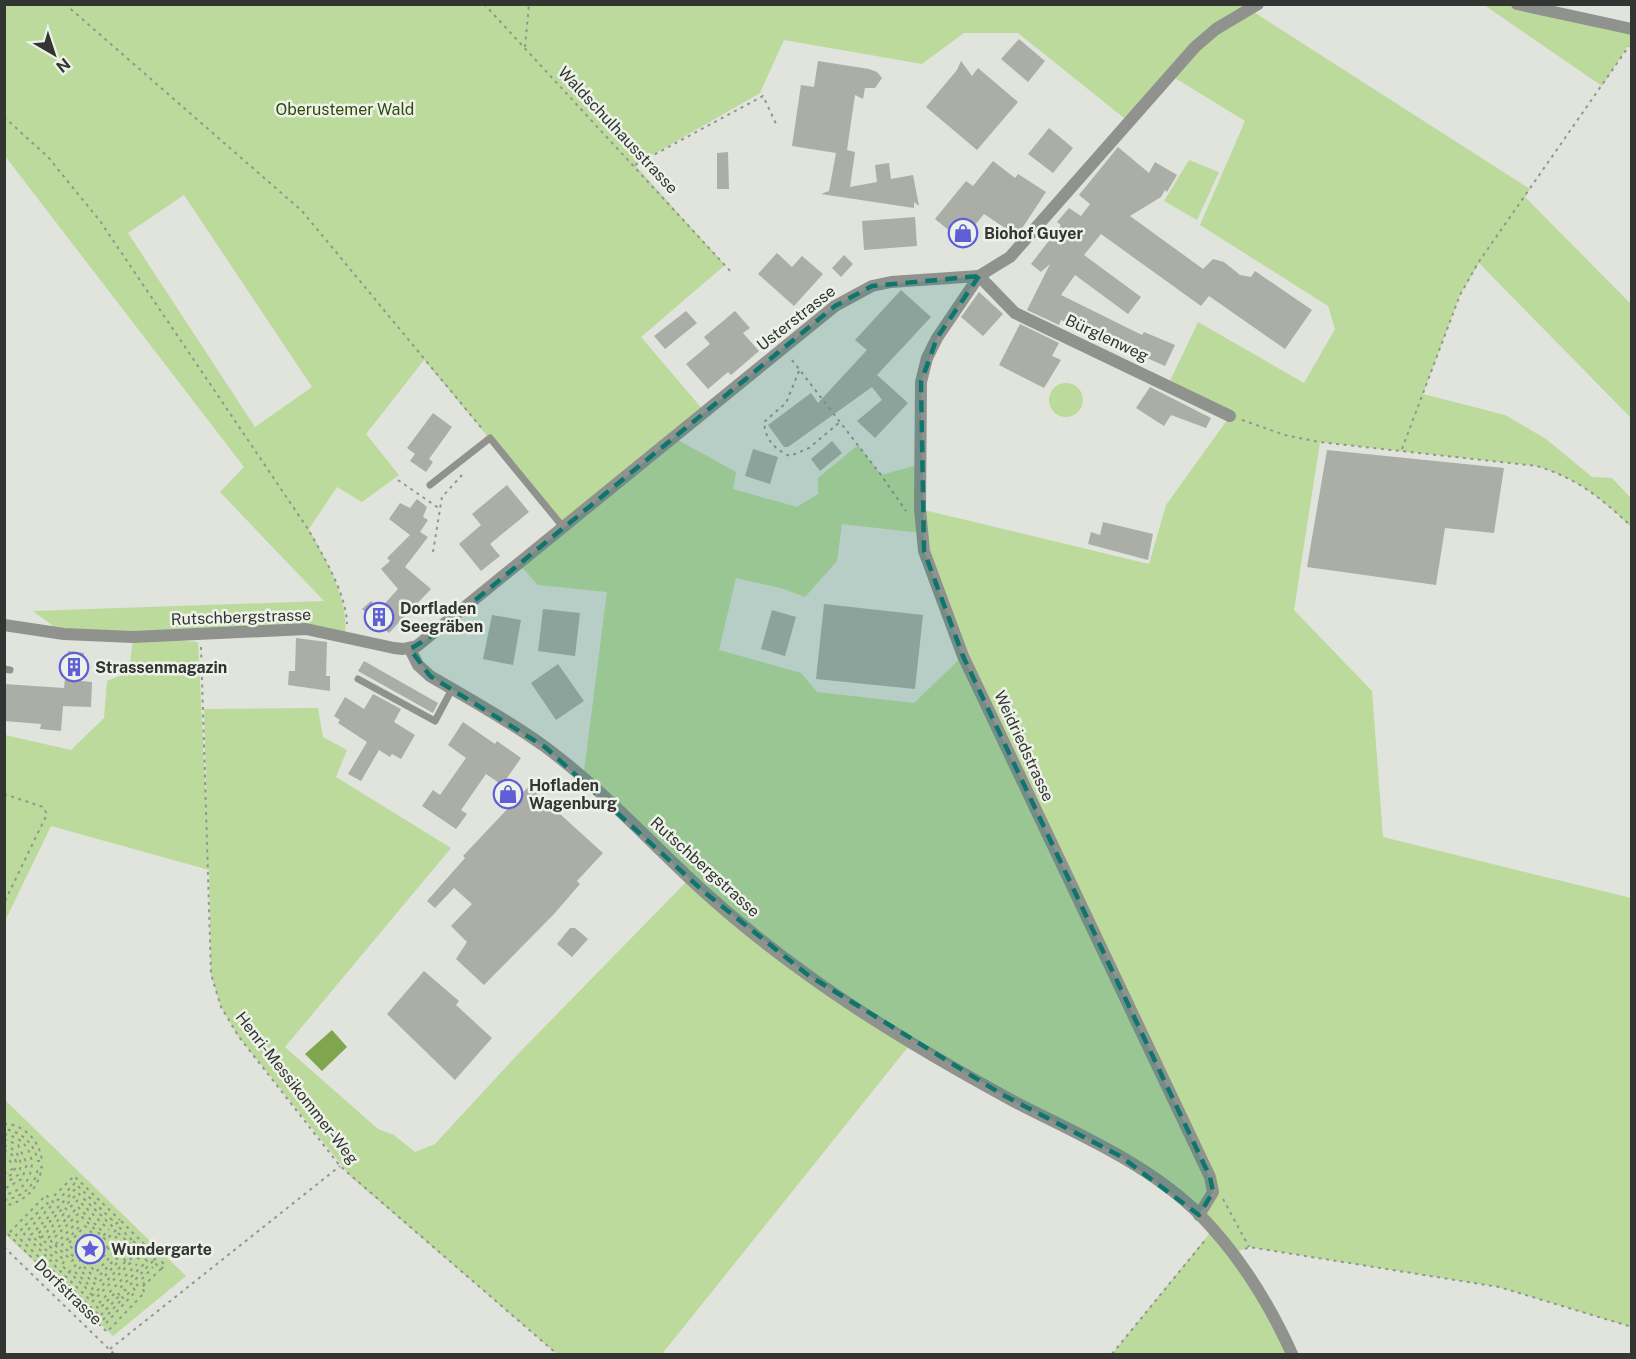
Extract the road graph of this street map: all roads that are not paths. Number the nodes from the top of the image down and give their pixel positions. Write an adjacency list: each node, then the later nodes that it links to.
1 (1258, 4): 4 (street, Usterstrasse)
2 (1517, 4): 3 (street)
3 (1632, 29)
4 (979, 276): 5 (street, Bürglenweg); 7 (street, Usterstrasse); 12 (street, Weidriedstrasse)
5 (1230, 416)
6 (430, 485): 7 (lane)
7 (563, 527): 9 (street, Usterstrasse)
8 (4, 626): 9 (street, Rutschbergstrasse)
9 (410, 649): 11 (street, Rutschbergstrasse)
10 (358, 679): 11 (lane)
11 (452, 689): 12 (street, Rutschbergstrasse)
12 (1199, 1215): 13 (street, Rutschbergstrasse)
13 (1292, 1354)

